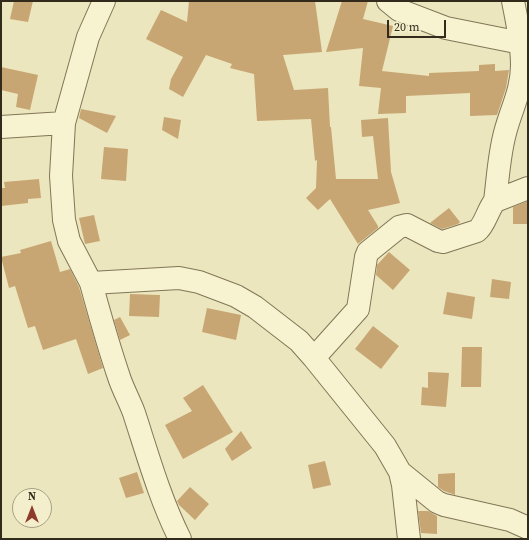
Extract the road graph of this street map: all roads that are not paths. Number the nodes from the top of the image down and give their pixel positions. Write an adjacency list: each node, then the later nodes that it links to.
1 (388, 1): 4 (street)
2 (513, 1): 4 (street)
3 (102, 2): 5 (street)
4 (525, 43): 8 (street)
5 (64, 123): 6 (street); 9 (street)
6 (1, 127)
7 (528, 188): 8 (street)
8 (495, 201): 10 (street)
9 (91, 283): 10 (street); 13 (street)
10 (314, 358): 11 (street)
11 (393, 460): 12 (street); 14 (street)
12 (528, 528)
13 (180, 539)
14 (409, 539)

